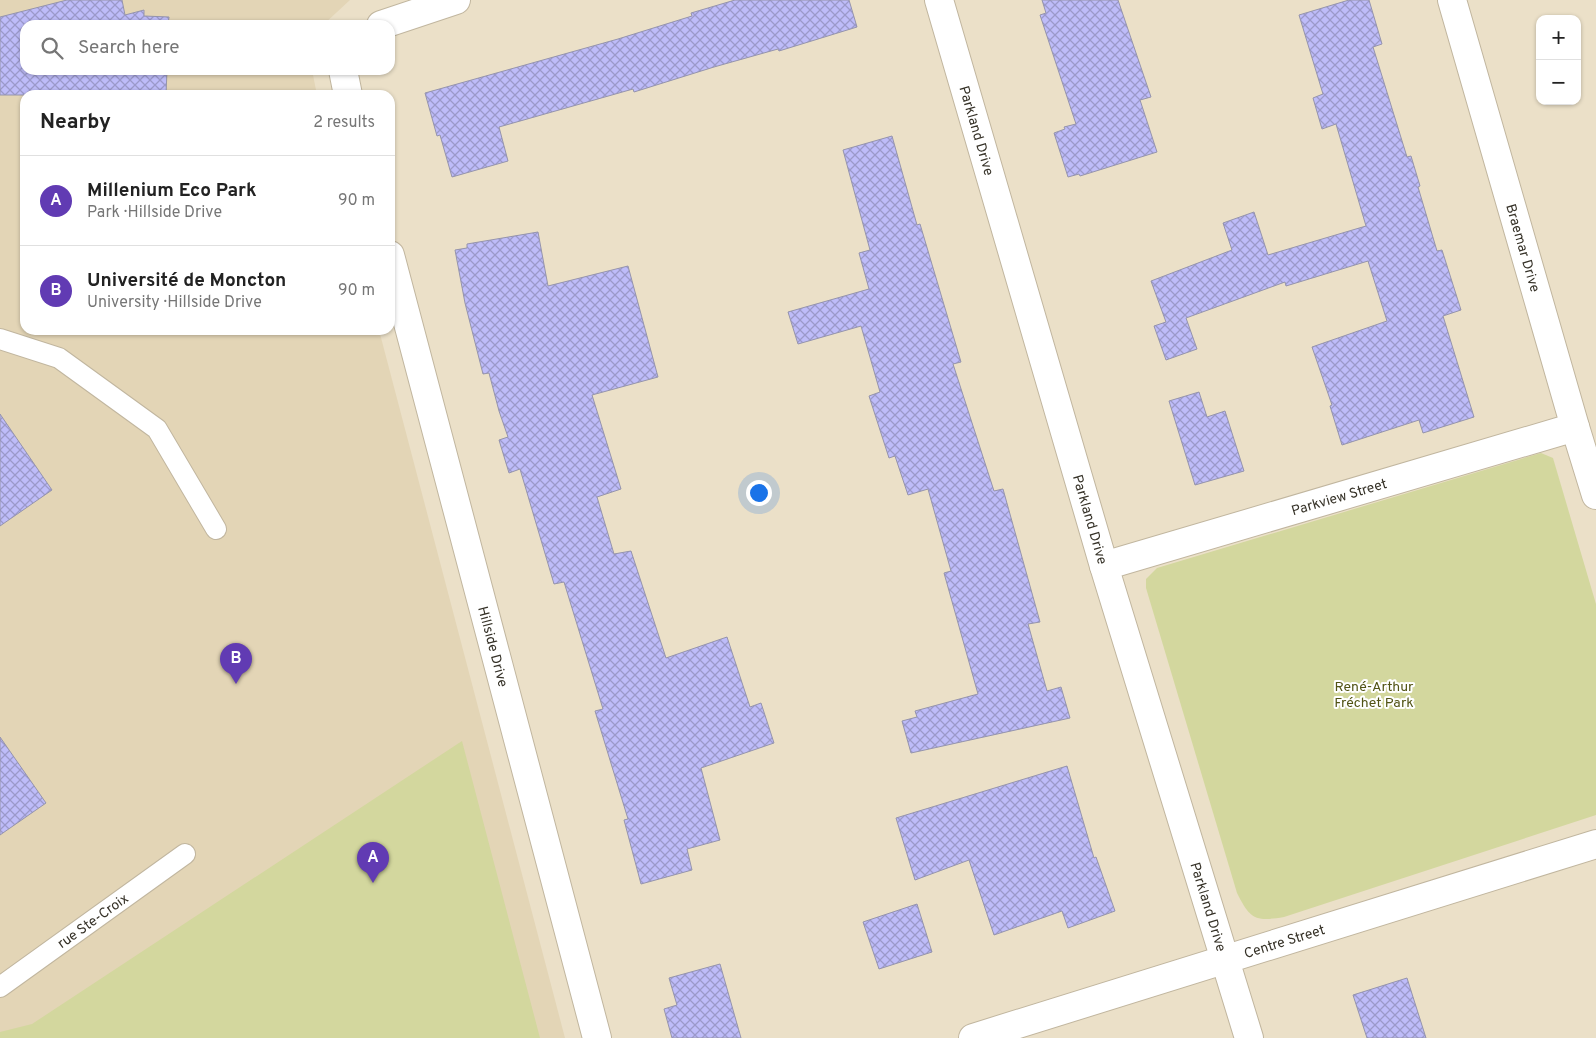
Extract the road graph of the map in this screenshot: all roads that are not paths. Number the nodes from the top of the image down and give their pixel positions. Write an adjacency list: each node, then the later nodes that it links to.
1 (456, 0): 4 (street)
2 (939, 0): 12 (street, Parkland Drive)
3 (1452, 0): 9 (street, Braemar Drive)
4 (395, 20)
5 (344, 75): 6 (street)
6 (347, 90)
7 (395, 274): 17 (street, Hillside Drive)
8 (0, 339): 11 (lane)
9 (1575, 427): 10 (street, Braemar Drive); 12 (street, Parkview Street)
10 (1596, 495)
11 (216, 529)
12 (1104, 566): 15 (street, Parkland Drive)
13 (1596, 844): 15 (street, Centre Street)
14 (185, 854): 16 (lane, rue Ste-Croix)
15 (1224, 960): 18 (street, Centre Street); 19 (street, Parkland Drive)
16 (0, 987)
17 (597, 1038)
18 (973, 1038)
19 (1249, 1038)

